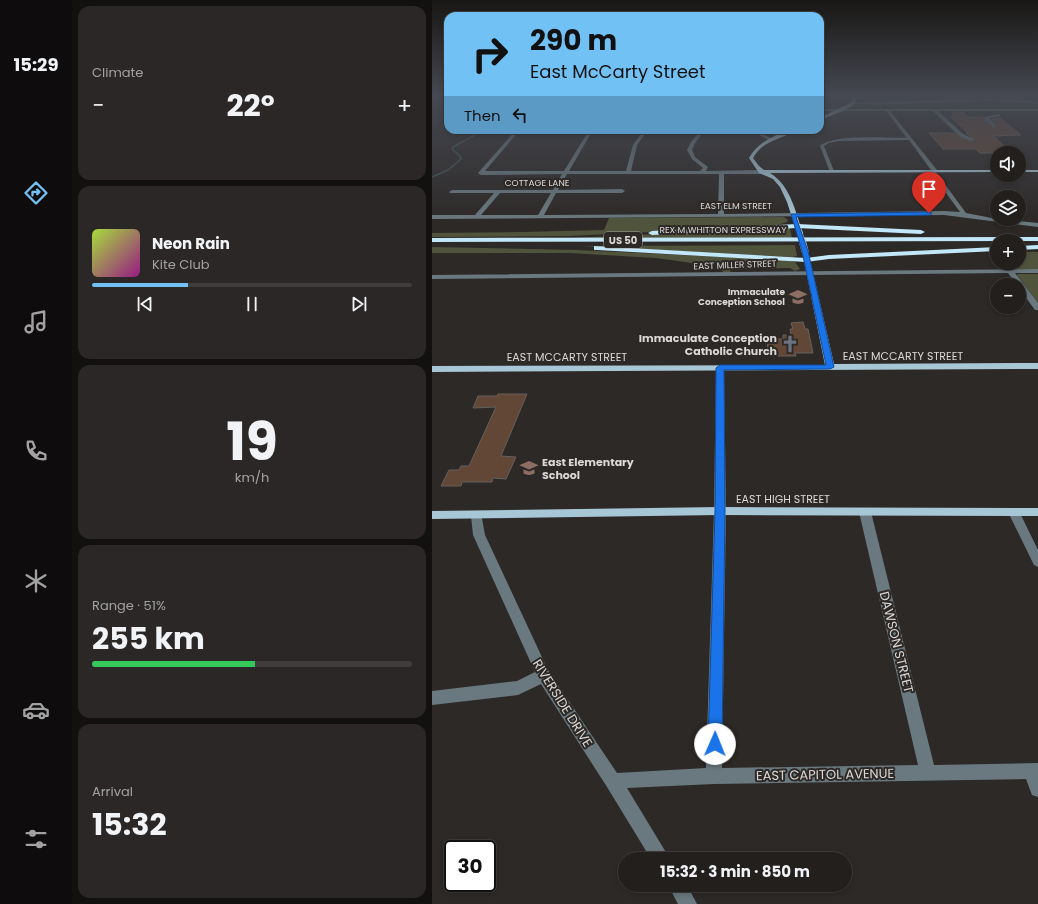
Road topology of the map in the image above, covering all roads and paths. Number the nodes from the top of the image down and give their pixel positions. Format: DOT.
graph roads {
  1 [pos="510,139"];
  2 [pos="586,139"];
  3 [pos="639,139"];
  4 [pos="696,139"];
  5 [pos="771,139"];
  6 [pos="911,140"];
  7 [pos="704,170"];
  8 [pos="832,171"];
  9 [pos="934,171"];
  10 [pos="990,171"];
  11 [pos="1026,171"];
  12 [pos="567,172"];
  13 [pos="628,172"];
  14 [pos="719,172"];
  15 [pos="761,172"];
  16 [pos="785,172"];
  17 [pos="1037,172"];
  18 [pos="773,178"];
  19 [pos="784,187"];
  20 [pos="622,191"];
  21 [pos="452,192"];
  22 [pos="498,192"];
  23 [pos="554,192"];
  24 [pos="964,214"];
  25 [pos="721,215"];
  26 [pos="432,216"];
  27 [pos="477,216"];
  28 [pos="540,216"];
  29 [pos="793,216"];
  30 [pos="1038,225"];
  31 [pos="798,229"];
  32 [pos="1038,236"];
  33 [pos="1038,239"];
  34 [pos="432,240"];
  35 [pos="523,242"];
  36 [pos="990,243"];
  37 [pos="1026,243"];
  38 [pos="1038,243"];
  39 [pos="432,244"];
  40 [pos="1038,247"];
  41 [pos="1026,248"];
  42 [pos="990,249"];
  43 [pos="806,260"];
  44 [pos="1010,271"];
  45 [pos="1035,271"];
  46 [pos="809,272"];
  47 [pos="432,277"];
  48 [pos="1038,278"];
  49 [pos="1038,308"];
  50 [pos="1038,366"];
  51 [pos="830,367"];
  52 [pos="720,368"];
  53 [pos="432,369"];
  54 [pos="720,511"];
  55 [pos="865,512"];
  56 [pos="1014,512"];
  57 [pos="1038,512"];
  58 [pos="432,515"];
  59 [pos="477,516"];
  60 [pos="1038,562"];
  61 [pos="543,675"];
  62 [pos="432,698"];
  63 [pos="1035,771"];
  64 [pos="928,773"];
  65 [pos="714,776"];
  66 [pos="613,781"];
  67 [pos="1038,789"];
  68 [pos="657,852"];
  69 [pos="681,892"];
  70 [pos="688,904"];
  1 -- 12 [label="street"];
  2 -- 12 [label="street"];
  3 -- 13 [label="street"];
  4 -- 7 [label="street"];
  5 -- 15 [label="main road"];
  6 -- 8 [label="street"];
  6 -- 9 [label="street"];
  7 -- 13 [label="street"];
  7 -- 14 [label="street"];
  8 -- 9 [label="main road"];
  8 -- 16 [label="main road"];
  9 -- 10 [label="main road"];
  9 -- 24 [label="street"];
  11 -- 17 [label="main road"];
  12 -- 13 [label="street"];
  12 -- 23 [label="street"];
  14 -- 15 [label="street"];
  14 -- 25 [label="street"];
  15 -- 16 [label="main road"];
  15 -- 18 [label="main road"];
  16 -- 18 [label="main road"];
  16 -- 19 [label="main road"];
  18 -- 19 [label="main road"];
  19 -- 29 [label="main road"];
  20 -- 23 [label="street, COTTAGE LANE"];
  21 -- 22 [label="street, COTTAGE LANE"];
  22 -- 23 [label="street, COTTAGE LANE"];
  22 -- 27 [label="street"];
  23 -- 28 [label="street"];
  24 -- 29 [label="street, EAST ELM STREET"];
  24 -- 30 [label="street, EAST ELM STREET"];
  25 -- 28 [label="street, EAST ELM STREET"];
  25 -- 29 [label="street, EAST ELM STREET"];
  26 -- 27 [label="street, EAST ELM STREET"];
  27 -- 28 [label="street, EAST ELM STREET"];
  29 -- 31 [label="main road"];
  31 -- 32 [label="highway"];
  31 -- 35 [label="highway"];
  31 -- 43 [label="main road, bridge"];
  33 -- 35 [label="highway, REX M WHITTON EXPRESSWAY / US 50"];
  34 -- 35 [label="highway, REX M WHITTON EXPRESSWAY / US 50"];
  35 -- 36 [label="highway, REX M WHITTON EXPRESSWAY / US 50"];
  35 -- 39 [label="highway, REX M WHITTON EXPRESSWAY / US 50"];
  35 -- 43 [label="highway"];
  37 -- 38 [label="highway"];
  40 -- 41 [label="highway"];
  42 -- 43 [label="highway"];
  43 -- 46 [label="main road"];
  44 -- 45 [label="street, EAST MILLER STREET"];
  44 -- 46 [label="street, EAST MILLER STREET"];
  44 -- 49 [label="street"];
  45 -- 48 [label="street"];
  46 -- 47 [label="street, EAST MILLER STREET"];
  46 -- 51 [label="main road"];
  50 -- 51 [label="main road, EAST MCCARTY STREET"];
  51 -- 52 [label="main road, EAST MCCARTY STREET"];
  52 -- 53 [label="main road, EAST MCCARTY STREET"];
  52 -- 54 [label="street"];
  54 -- 55 [label="main road, EAST HIGH STREET"];
  54 -- 59 [label="main road, EAST HIGH STREET"];
  54 -- 65 [label="street"];
  55 -- 56 [label="main road, EAST HIGH STREET"];
  55 -- 64 [label="street, DAWSON STREET"];
  56 -- 57 [label="main road, EAST HIGH STREET"];
  56 -- 60 [label="street"];
  58 -- 59 [label="main road, EAST HIGH STREET"];
  59 -- 61 [label="street, RIVERSIDE DRIVE"];
  61 -- 62 [label="street"];
  61 -- 66 [label="street, RIVERSIDE DRIVE"];
  63 -- 64 [label="street, EAST CAPITOL AVENUE"];
  63 -- 67 [label="street"];
  64 -- 65 [label="street, EAST CAPITOL AVENUE"];
  65 -- 66 [label="street, EAST CAPITOL AVENUE"];
  66 -- 68 [label="street, RIVERSIDE DRIVE"];
  69 -- 70 [label="street"];
}
